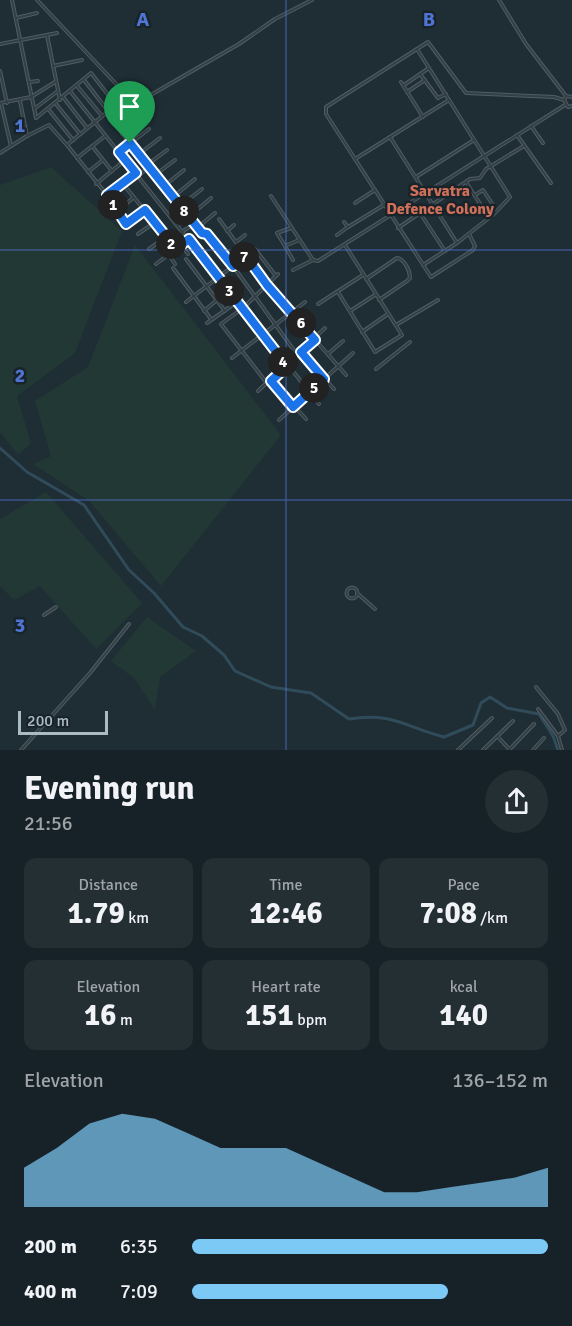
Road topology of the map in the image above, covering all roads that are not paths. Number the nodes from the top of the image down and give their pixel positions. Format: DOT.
graph roads {
  1 [pos="12,0"];
  2 [pos="37,0"];
  3 [pos="312,0"];
  4 [pos="500,0"];
  5 [pos="37,13"];
  6 [pos="16,18"];
  7 [pos="57,33"];
  8 [pos="47,35"];
  9 [pos="21,40"];
  10 [pos="0,44"];
  11 [pos="417,49"];
  12 [pos="82,60"];
  13 [pos="53,66"];
  14 [pos="429,68"];
  15 [pos="0,70"];
  16 [pos="420,74"];
  17 [pos="84,80"];
  18 [pos="425,80"];
  19 [pos="38,81"];
  20 [pos="56,81"];
  21 [pos="29,82"];
  22 [pos="76,86"];
  23 [pos="58,90"];
  24 [pos="70,91"];
  25 [pos="407,92"];
  26 [pos="446,94"];
  27 [pos="566,96"];
  28 [pos="31,97"];
  29 [pos="572,97"];
  30 [pos="62,98"];
  31 [pos="122,100"];
  32 [pos="449,100"];
  33 [pos="564,100"];
  34 [pos="20,101"];
  35 [pos="0,103"];
  36 [pos="7,103"];
  37 [pos="56,104"];
  38 [pos="116,105"];
  39 [pos="565,105"];
  40 [pos="572,106"];
  41 [pos="34,109"];
  42 [pos="49,110"];
  43 [pos="131,111"];
  44 [pos="107,112"];
  45 [pos="102,116"];
  46 [pos="423,117"];
  47 [pos="140,121"];
  48 [pos="95,123"];
  49 [pos="115,124"];
  50 [pos="531,126"];
  51 [pos="88,128"];
  52 [pos="149,129"];
  53 [pos="122,134"];
  54 [pos="80,135"];
  55 [pos="105,135"];
  56 [pos="517,135"];
  57 [pos="27,136"];
  58 [pos="390,137"];
  59 [pos="160,138"];
  60 [pos="73,140"];
  61 [pos="475,140"];
  62 [pos="130,143"];
  63 [pos="543,143"];
  64 [pos="11,146"];
  65 [pos="67,146"];
  66 [pos="92,146"];
  67 [pos="524,146"];
  68 [pos="167,150"];
  69 [pos="119,152"];
  70 [pos="0,153"];
  71 [pos="139,154"];
  72 [pos="485,156"];
  73 [pos="77,158"];
  74 [pos="355,159"];
  75 [pos="103,160"];
  76 [pos="126,160"];
  77 [pos="175,160"];
  78 [pos="148,166"];
  79 [pos="490,167"];
  80 [pos="184,170"];
  81 [pos="112,171"];
  82 [pos="88,172"];
  83 [pos="137,175"];
  84 [pos="156,175"];
  85 [pos="416,177"];
  86 [pos="195,179"];
  87 [pos="466,182"];
  88 [pos="551,183"];
  89 [pos="96,184"];
  90 [pos="123,184"];
  91 [pos="164,186"];
  92 [pos="202,189"];
  93 [pos="375,190"];
  94 [pos="426,194"];
  95 [pos="107,195"];
  96 [pos="475,195"];
  97 [pos="272,196"];
  98 [pos="134,197"];
  99 [pos="173,197"];
  100 [pos="211,198"];
  101 [pos="355,203"];
  102 [pos="432,204"];
  103 [pos="384,205"];
  104 [pos="180,207"];
  105 [pos="145,210"];
  106 [pos="117,212"];
  107 [pos="215,213"];
  108 [pos="420,213"];
  109 [pos="391,215"];
  110 [pos="189,217"];
  111 [pos="219,219"];
  112 [pos="344,222"];
  113 [pos="154,223"];
  114 [pos="194,224"];
  115 [pos="179,225"];
  116 [pos="234,225"];
  117 [pos="292,227"];
  118 [pos="348,227"];
  119 [pos="197,228"];
  120 [pos="398,228"];
  121 [pos="183,231"];
  122 [pos="227,231"];
  123 [pos="138,234"];
  124 [pos="470,234"];
  125 [pos="245,235"];
  126 [pos="337,235"];
  127 [pos="165,237"];
  128 [pos="189,239"];
  129 [pos="299,240"];
  130 [pos="236,243"];
  131 [pos="457,243"];
  132 [pos="181,245"];
  133 [pos="345,245"];
  134 [pos="285,246"];
  135 [pos="149,249"];
  136 [pos="176,249"];
  137 [pos="445,251"];
  138 [pos="188,254"];
  139 [pos="169,255"];
  140 [pos="246,256"];
  141 [pos="186,259"];
  142 [pos="292,260"];
  143 [pos="312,260"];
  144 [pos="156,264"];
  145 [pos="175,264"];
  146 [pos="233,266"];
  147 [pos="422,266"];
  148 [pos="173,268"];
  149 [pos="293,270"];
  150 [pos="363,275"];
  151 [pos="218,277"];
  152 [pos="366,279"];
  153 [pos="267,285"];
  154 [pos="206,287"];
  155 [pos="338,292"];
  156 [pos="375,295"];
  157 [pos="254,296"];
  158 [pos="194,297"];
  159 [pos="217,300"];
  160 [pos="379,300"];
  161 [pos="438,300"];
  162 [pos="186,302"];
  163 [pos="237,302"];
  164 [pos="305,302"];
  165 [pos="318,304"];
  166 [pos="243,308"];
  167 [pos="204,311"];
  168 [pos="225,311"];
  169 [pos="350,311"];
  170 [pos="292,314"];
  171 [pos="388,314"];
  172 [pos="211,320"];
  173 [pos="207,323"];
  174 [pos="396,325"];
  175 [pos="276,326"];
  176 [pos="325,328"];
  177 [pos="362,332"];
  178 [pos="264,336"];
  179 [pos="315,340"];
  180 [pos="343,341"];
  181 [pos="410,342"];
  182 [pos="243,351"];
  183 [pos="301,352"];
  184 [pos="353,353"];
  185 [pos="328,354"];
  186 [pos="298,356"];
  187 [pos="232,358"];
  188 [pos="287,366"];
  189 [pos="339,366"];
  190 [pos="376,369"];
  191 [pos="346,375"];
  192 [pos="324,379"];
  193 [pos="271,381"];
  194 [pos="266,382"];
  195 [pos="334,389"];
  196 [pos="258,392"];
  197 [pos="309,393"];
  198 [pos="319,404"];
  199 [pos="293,407"];
  200 [pos="306,419"];
  201 [pos="279,420"];
  202 [pos="357,593"];
  203 [pos="56,607"];
  204 [pos="375,609"];
  205 [pos="44,615"];
  206 [pos="129,624"];
  207 [pos="536,687"];
  208 [pos="538,709"];
  209 [pos="492,718"];
  210 [pos="513,721"];
  211 [pos="534,724"];
  212 [pos="558,736"];
  213 [pos="497,737"];
  214 [pos="544,738"];
  215 [pos="21,750"];
  216 [pos="458,750"];
  217 [pos="483,750"];
  218 [pos="510,750"];
  219 [pos="533,750"];
  220 [pos="562,750"];
  1 -- 6 [label="street"];
  2 -- 3 [label="street"];
  4 -- 27 [label="street"];
  5 -- 6 [label="street"];
  6 -- 9 [label="street"];
  7 -- 8 [label="street"];
  8 -- 9 [label="street"];
  8 -- 13 [label="street"];
  9 -- 10 [label="street"];
  9 -- 21 [label="street"];
  11 -- 14 [label="street"];
  11 -- 33 [label="street"];
  11 -- 74 [label="street"];
  12 -- 13 [label="street"];
  13 -- 20 [label="street"];
  14 -- 16 [label="street"];
  14 -- 26 [label="street"];
  15 -- 36 [label="street"];
  16 -- 18 [label="street"];
  16 -- 25 [label="street"];
  17 -- 22 [label="street"];
  17 -- 38 [label="street"];
  17 -- 44 [label="street"];
  18 -- 25 [label="street"];
  18 -- 26 [label="street"];
  19 -- 21 [label="street"];
  20 -- 23 [label="street"];
  20 -- 28 [label="street"];
  21 -- 28 [label="street"];
  22 -- 24 [label="street"];
  22 -- 45 [label="street"];
  23 -- 30 [label="street"];
  23 -- 41 [label="street"];
  24 -- 30 [label="street"];
  24 -- 48 [label="street"];
  25 -- 46 [label="street"];
  26 -- 32 [label="street"];
  27 -- 29 [label="street"];
  27 -- 33 [label="street"];
  28 -- 34 [label="street"];
  28 -- 41 [label="street"];
  30 -- 37 [label="street"];
  30 -- 51 [label="street"];
  31 -- 38 [label="street"];
  32 -- 46 [label="street"];
  32 -- 61 [label="street"];
  33 -- 39 [label="street"];
  34 -- 36 [label="street"];
  34 -- 57 [label="street"];
  35 -- 36 [label="street"];
  35 -- 64 [label="street"];
  37 -- 42 [label="street"];
  37 -- 54 [label="street"];
  38 -- 44 [label="street"];
  39 -- 40 [label="street"];
  39 -- 50 [label="street"];
  41 -- 42 [label="street"];
  42 -- 60 [label="street"];
  43 -- 49 [label="street"];
  44 -- 45 [label="street"];
  44 -- 49 [label="street"];
  45 -- 48 [label="street"];
  46 -- 58 [label="street"];
  47 -- 53 [label="street"];
  48 -- 51 [label="street"];
  48 -- 55 [label="street"];
  49 -- 53 [label="street"];
  50 -- 56 [label="street"];
  50 -- 63 [label="street"];
  51 -- 54 [label="street"];
  52 -- 62 [label="street"];
  53 -- 62 [label="street"];
  54 -- 60 [label="street"];
  55 -- 66 [label="street"];
  55 -- 69 [label="street"];
  56 -- 67 [label="street"];
  56 -- 72 [label="street"];
  57 -- 64 [label="street"];
  57 -- 65 [label="street"];
  58 -- 74 [label="street"];
  58 -- 85 [label="street"];
  59 -- 71 [label="street"];
  60 -- 65 [label="street"];
  61 -- 72 [label="street"];
  61 -- 85 [label="street"];
  62 -- 69 [label="street"];
  62 -- 71 [label="street"];
  64 -- 70 [label="street"];
  65 -- 73 [label="street"];
  66 -- 73 [label="street"];
  66 -- 75 [label="street"];
  67 -- 79 [label="street"];
  67 -- 88 [label="street"];
  68 -- 78 [label="street"];
  69 -- 76 [label="street"];
  71 -- 78 [label="street"];
  72 -- 79 [label="street"];
  72 -- 94 [label="street"];
  73 -- 82 [label="street"];
  74 -- 93 [label="street"];
  75 -- 81 [label="street"];
  75 -- 82 [label="street"];
  76 -- 81 [label="street"];
  76 -- 83 [label="street"];
  77 -- 84 [label="street"];
  78 -- 83 [label="street"];
  78 -- 84 [label="street"];
  79 -- 87 [label="street"];
  79 -- 124 [label="street"];
  80 -- 91 [label="street"];
  81 -- 89 [label="street"];
  82 -- 89 [label="street"];
  83 -- 90 [label="street"];
  83 -- 115 [label="street"];
  84 -- 91 [label="street"];
  85 -- 94 [label="street"];
  86 -- 99 [label="street"];
  87 -- 96 [label="street"];
  87 -- 102 [label="street"];
  89 -- 95 [label="street"];
  90 -- 95 [label="street"];
  90 -- 98 [label="street"];
  91 -- 99 [label="street"];
  92 -- 104 [label="street"];
  93 -- 101 [label="street"];
  93 -- 103 [label="street"];
  94 -- 102 [label="street"];
  94 -- 109 [label="street"];
  95 -- 106 [label="street"];
  96 -- 96 [label="street"];
  97 -- 117 [label="street"];
  98 -- 105 [label="street"];
  98 -- 106 [label="street"];
  99 -- 104 [label="street"];
  100 -- 110 [label="street"];
  102 -- 108 [label="street"];
  102 -- 131 [label="street"];
  103 -- 109 [label="street"];
  103 -- 118 [label="street"];
  104 -- 110 [label="street"];
  105 -- 106 [label="street"];
  105 -- 113 [label="street"];
  107 -- 119 [label="street"];
  108 -- 120 [label="street"];
  108 -- 137 [label="street"];
  109 -- 120 [label="street"];
  109 -- 133 [label="street"];
  110 -- 114 [label="street"];
  110 -- 115 [label="street"];
  111 -- 122 [label="street"];
  112 -- 118 [label="street"];
  113 -- 123 [label="street"];
  113 -- 127 [label="street"];
  114 -- 119 [label="street"];
  114 -- 121 [label="street"];
  115 -- 121 [label="street"];
  116 -- 122 [label="street"];
  117 -- 129 [label="street"];
  117 -- 134 [label="street"];
  118 -- 126 [label="street"];
  119 -- 146 [label="street"];
  120 -- 147 [label="street"];
  121 -- 128 [label="street"];
  122 -- 130 [label="street"];
  124 -- 131 [label="street"];
  124 -- 147 [label="street"];
  125 -- 130 [label="street"];
  127 -- 135 [label="street"];
  127 -- 136 [label="street"];
  128 -- 132 [label="street"];
  128 -- 151 [label="street"];
  129 -- 134 [label="street"];
  129 -- 143 [label="street"];
  130 -- 140 [label="street"];
  131 -- 137 [label="street"];
  132 -- 136 [label="street"];
  132 -- 138 [label="street"];
  133 -- 143 [label="street"];
  133 -- 150 [label="street"];
  134 -- 142 [label="street"];
  136 -- 139 [label="street"];
  137 -- 147 [label="street"];
  139 -- 144 [label="street"];
  139 -- 145 [label="street"];
  140 -- 146 [label="street"];
  140 -- 153 [label="street"];
  140 -- 153 [label="street"];
  141 -- 154 [label="street"];
  143 -- 149 [label="street"];
  146 -- 151 [label="street"];
  146 -- 157 [label="street"];
  148 -- 158 [label="street"];
  150 -- 152 [label="street"];
  150 -- 155 [label="street"];
  151 -- 154 [label="street"];
  151 -- 163 [label="street"];
  152 -- 156 [label="street"];
  152 -- 160 [label="street"];
  153 -- 157 [label="street"];
  153 -- 170 [label="street"];
  154 -- 158 [label="street"];
  154 -- 159 [label="street"];
  155 -- 165 [label="street"];
  155 -- 169 [label="street"];
  156 -- 160 [label="street"];
  156 -- 169 [label="street"];
  157 -- 166 [label="street"];
  157 -- 175 [label="street"];
  158 -- 162 [label="street"];
  158 -- 167 [label="street"];
  159 -- 167 [label="street"];
  159 -- 168 [label="street"];
  160 -- 171 [label="street"];
  161 -- 174 [label="street"];
  163 -- 166 [label="street"];
  163 -- 168 [label="street"];
  164 -- 170 [label="street"];
  166 -- 178 [label="street"];
  166 -- 182 [label="street"];
  167 -- 172 [label="street"];
  168 -- 172 [label="street"];
  169 -- 177 [label="street"];
  170 -- 175 [label="street"];
  170 -- 179 [label="street"];
  171 -- 174 [label="street"];
  171 -- 177 [label="street"];
  172 -- 173 [label="street"];
  174 -- 177 [label="street"];
  175 -- 178 [label="street"];
  175 -- 186 [label="street"];
  176 -- 179 [label="street"];
  178 -- 182 [label="street"];
  178 -- 188 [label="street"];
  179 -- 183 [label="street"];
  179 -- 185 [label="street"];
  180 -- 185 [label="street"];
  181 -- 190 [label="street"];
  182 -- 187 [label="street"];
  182 -- 194 [label="street"];
  183 -- 186 [label="street"];
  183 -- 192 [label="street"];
  184 -- 189 [label="street"];
  185 -- 189 [label="street"];
  186 -- 188 [label="street"];
  188 -- 193 [label="street"];
  188 -- 197 [label="street"];
  189 -- 191 [label="street"];
  189 -- 192 [label="street"];
  192 -- 195 [label="street"];
  192 -- 197 [label="street"];
  193 -- 194 [label="street"];
  193 -- 199 [label="street"];
  194 -- 196 [label="street"];
  197 -- 198 [label="street"];
  197 -- 199 [label="street"];
  199 -- 200 [label="street"];
  199 -- 201 [label="street"];
  202 -- 204 [label="street"];
  203 -- 205 [label="street"];
  206 -- 215 [label="street"];
  207 -- 212 [label="street"];
  208 -- 212 [label="street"];
  209 -- 216 [label="street"];
  210 -- 213 [label="street"];
  211 -- 218 [label="street"];
  212 -- 220 [label="street"];
  213 -- 217 [label="street"];
  213 -- 218 [label="street"];
  214 -- 219 [label="street"];
}
